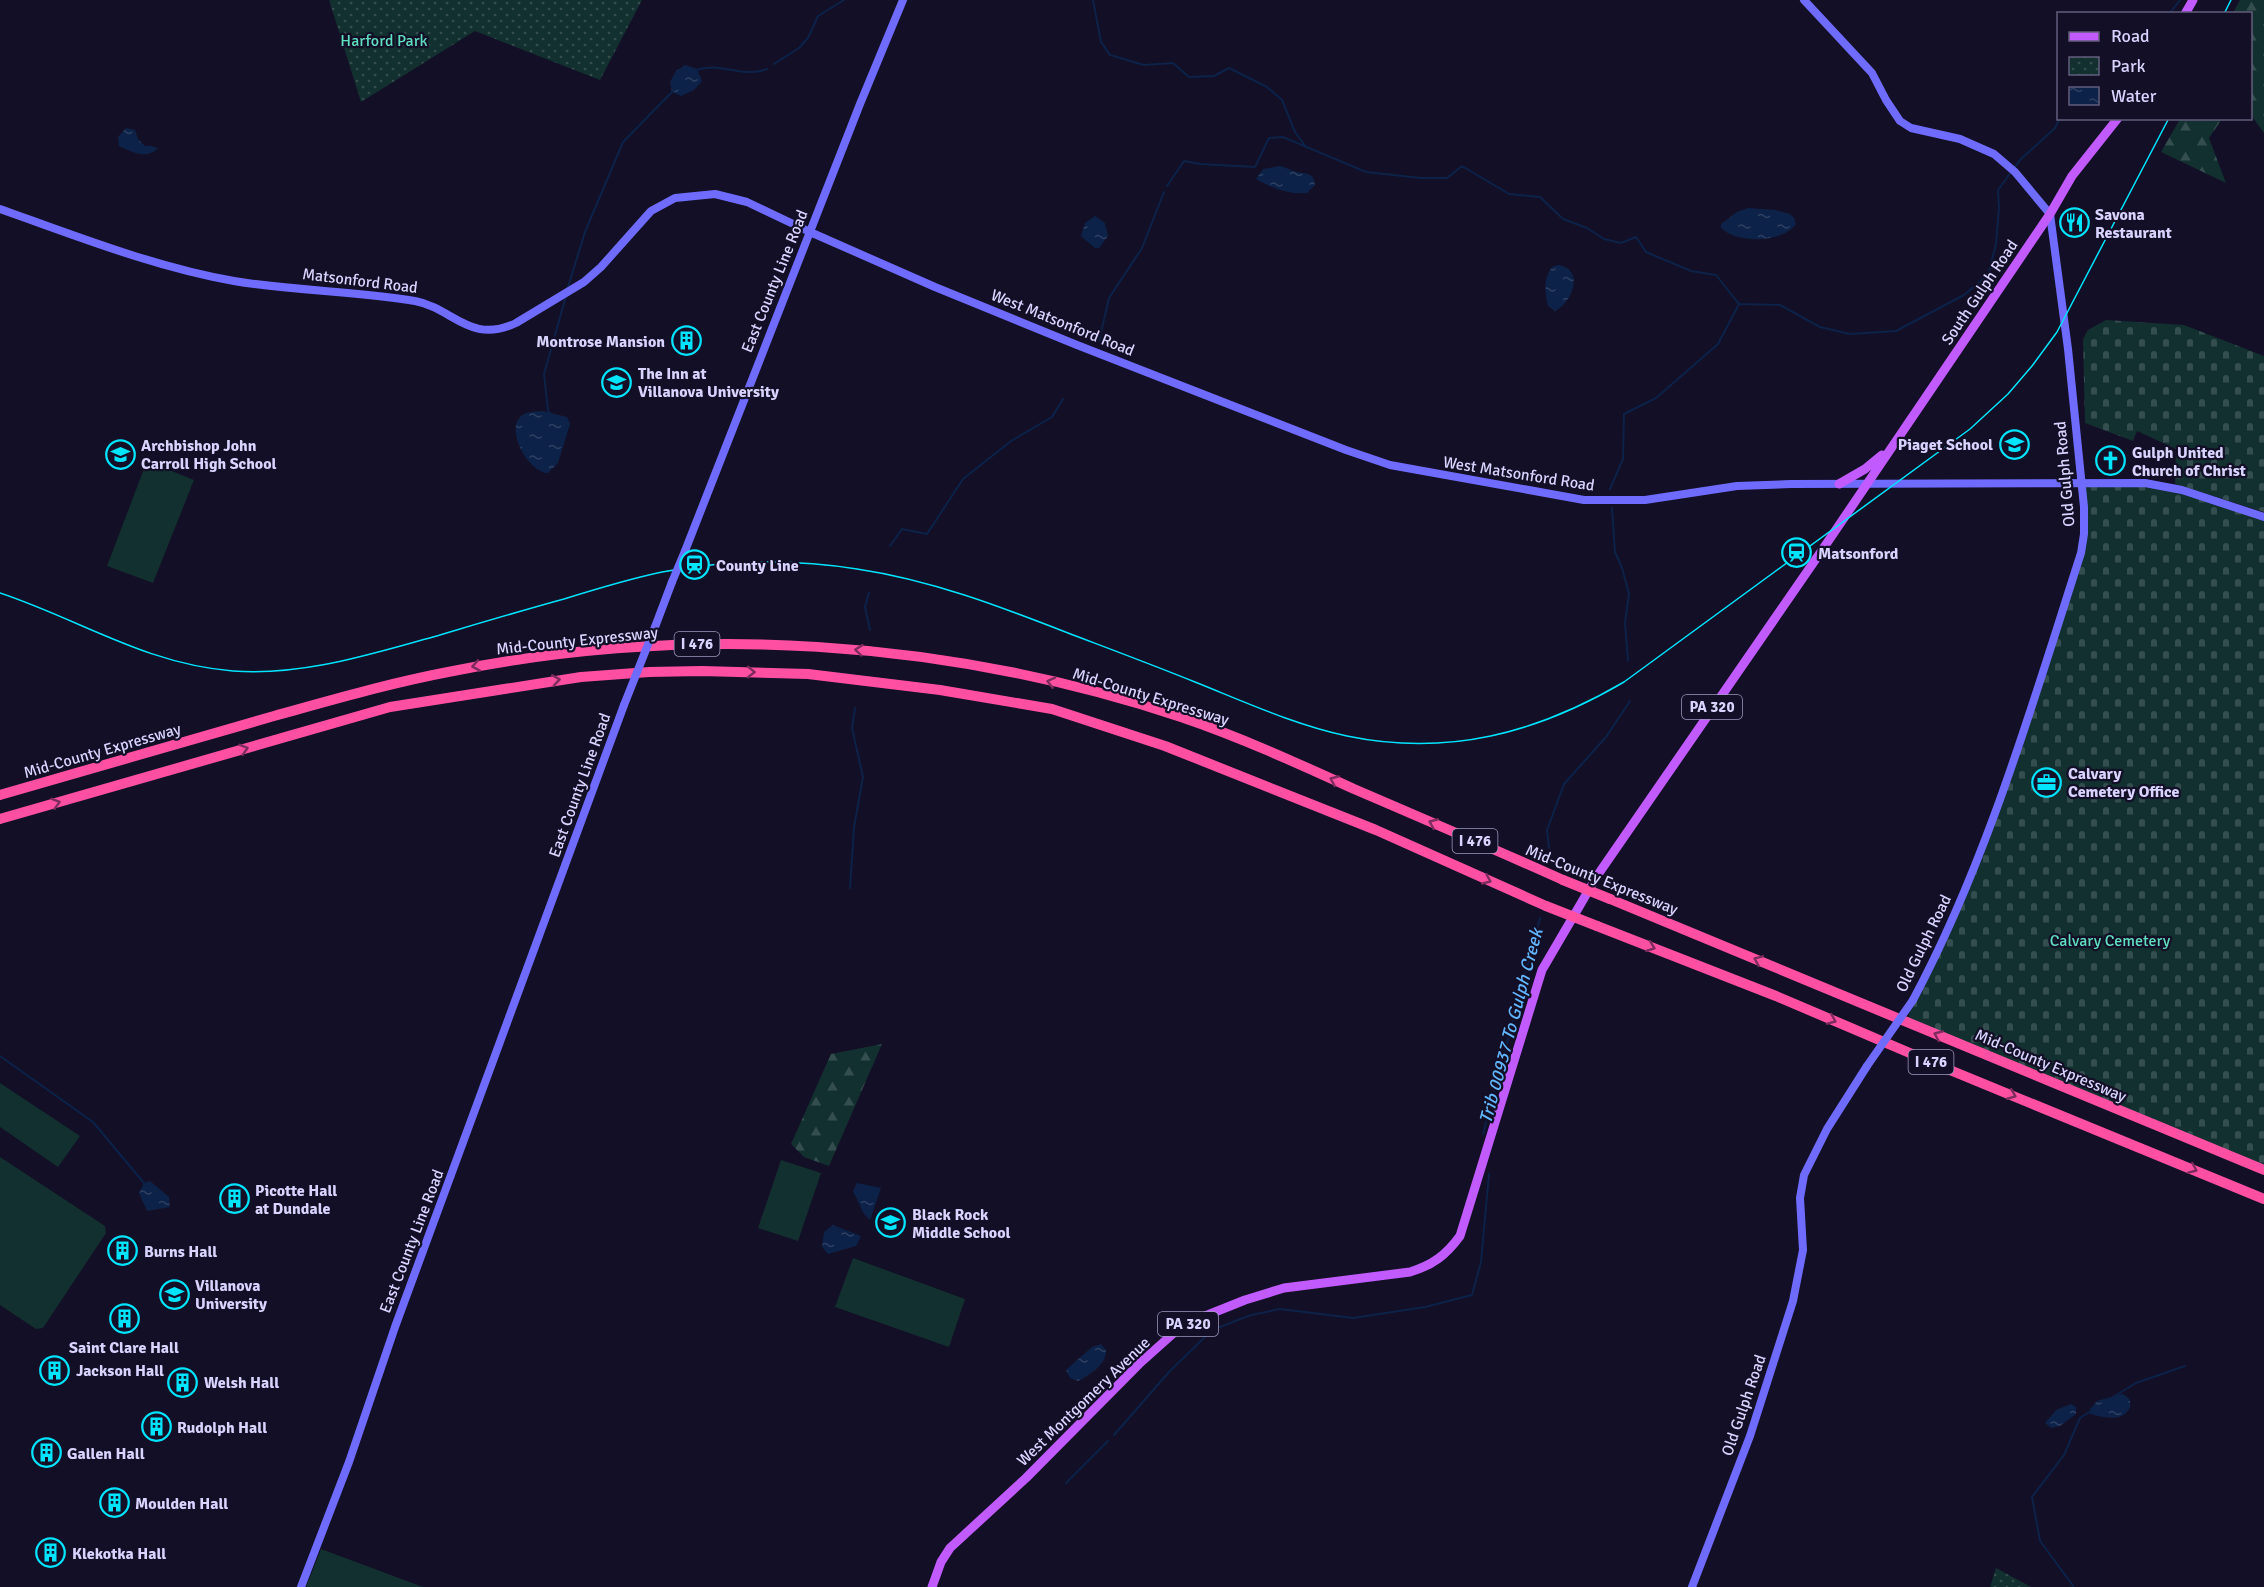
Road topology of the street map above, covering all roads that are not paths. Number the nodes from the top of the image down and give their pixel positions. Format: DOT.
graph roads {
  1 [pos="903,0"];
  2 [pos="1804,0"];
  3 [pos="2116,120"];
  4 [pos="0,209"];
  5 [pos="2050,214"];
  6 [pos="810,232"];
  7 [pos="1888,450"];
  8 [pos="1839,484"];
  9 [pos="1866,484"];
  10 [pos="2081,485"];
  11 [pos="2264,517"];
  12 [pos="0,795"];
  13 [pos="0,819"];
  14 [pos="2264,1170"];
  15 [pos="2264,1199"];
  16 [pos="301,1587"];
  17 [pos="932,1587"];
  18 [pos="1692,1587"];
  1 -- 6 [label="street, East County Line Road"];
  2 -- 5 [label="street"];
  3 -- 5 [label="main road, South Gulph Road / PA 320"];
  4 -- 6 [label="street, Matsonford Road"];
  5 -- 7 [label="main road, South Gulph Road / PA 320"];
  5 -- 10 [label="street, Old Gulph Road"];
  6 -- 8 [label="street, West Matsonford Road"];
  6 -- 16 [label="street, East County Line Road, bridge"];
  7 -- 8 [label="main road"];
  7 -- 9 [label="main road, South Gulph Road / PA 320"];
  8 -- 9 [label="street, West Matsonford Road"];
  9 -- 10 [label="street, West Matsonford Road"];
  9 -- 17 [label="main road, West Montgomery Avenue / PA 320"];
  10 -- 11 [label="street, West Matsonford Road"];
  10 -- 18 [label="street, Old Gulph Road, bridge"];
  14 -- 12 [label="highway, Mid-County Expressway / I 476, one-way, bridge"];
  13 -- 15 [label="highway, I 476, one-way, bridge"];
}
